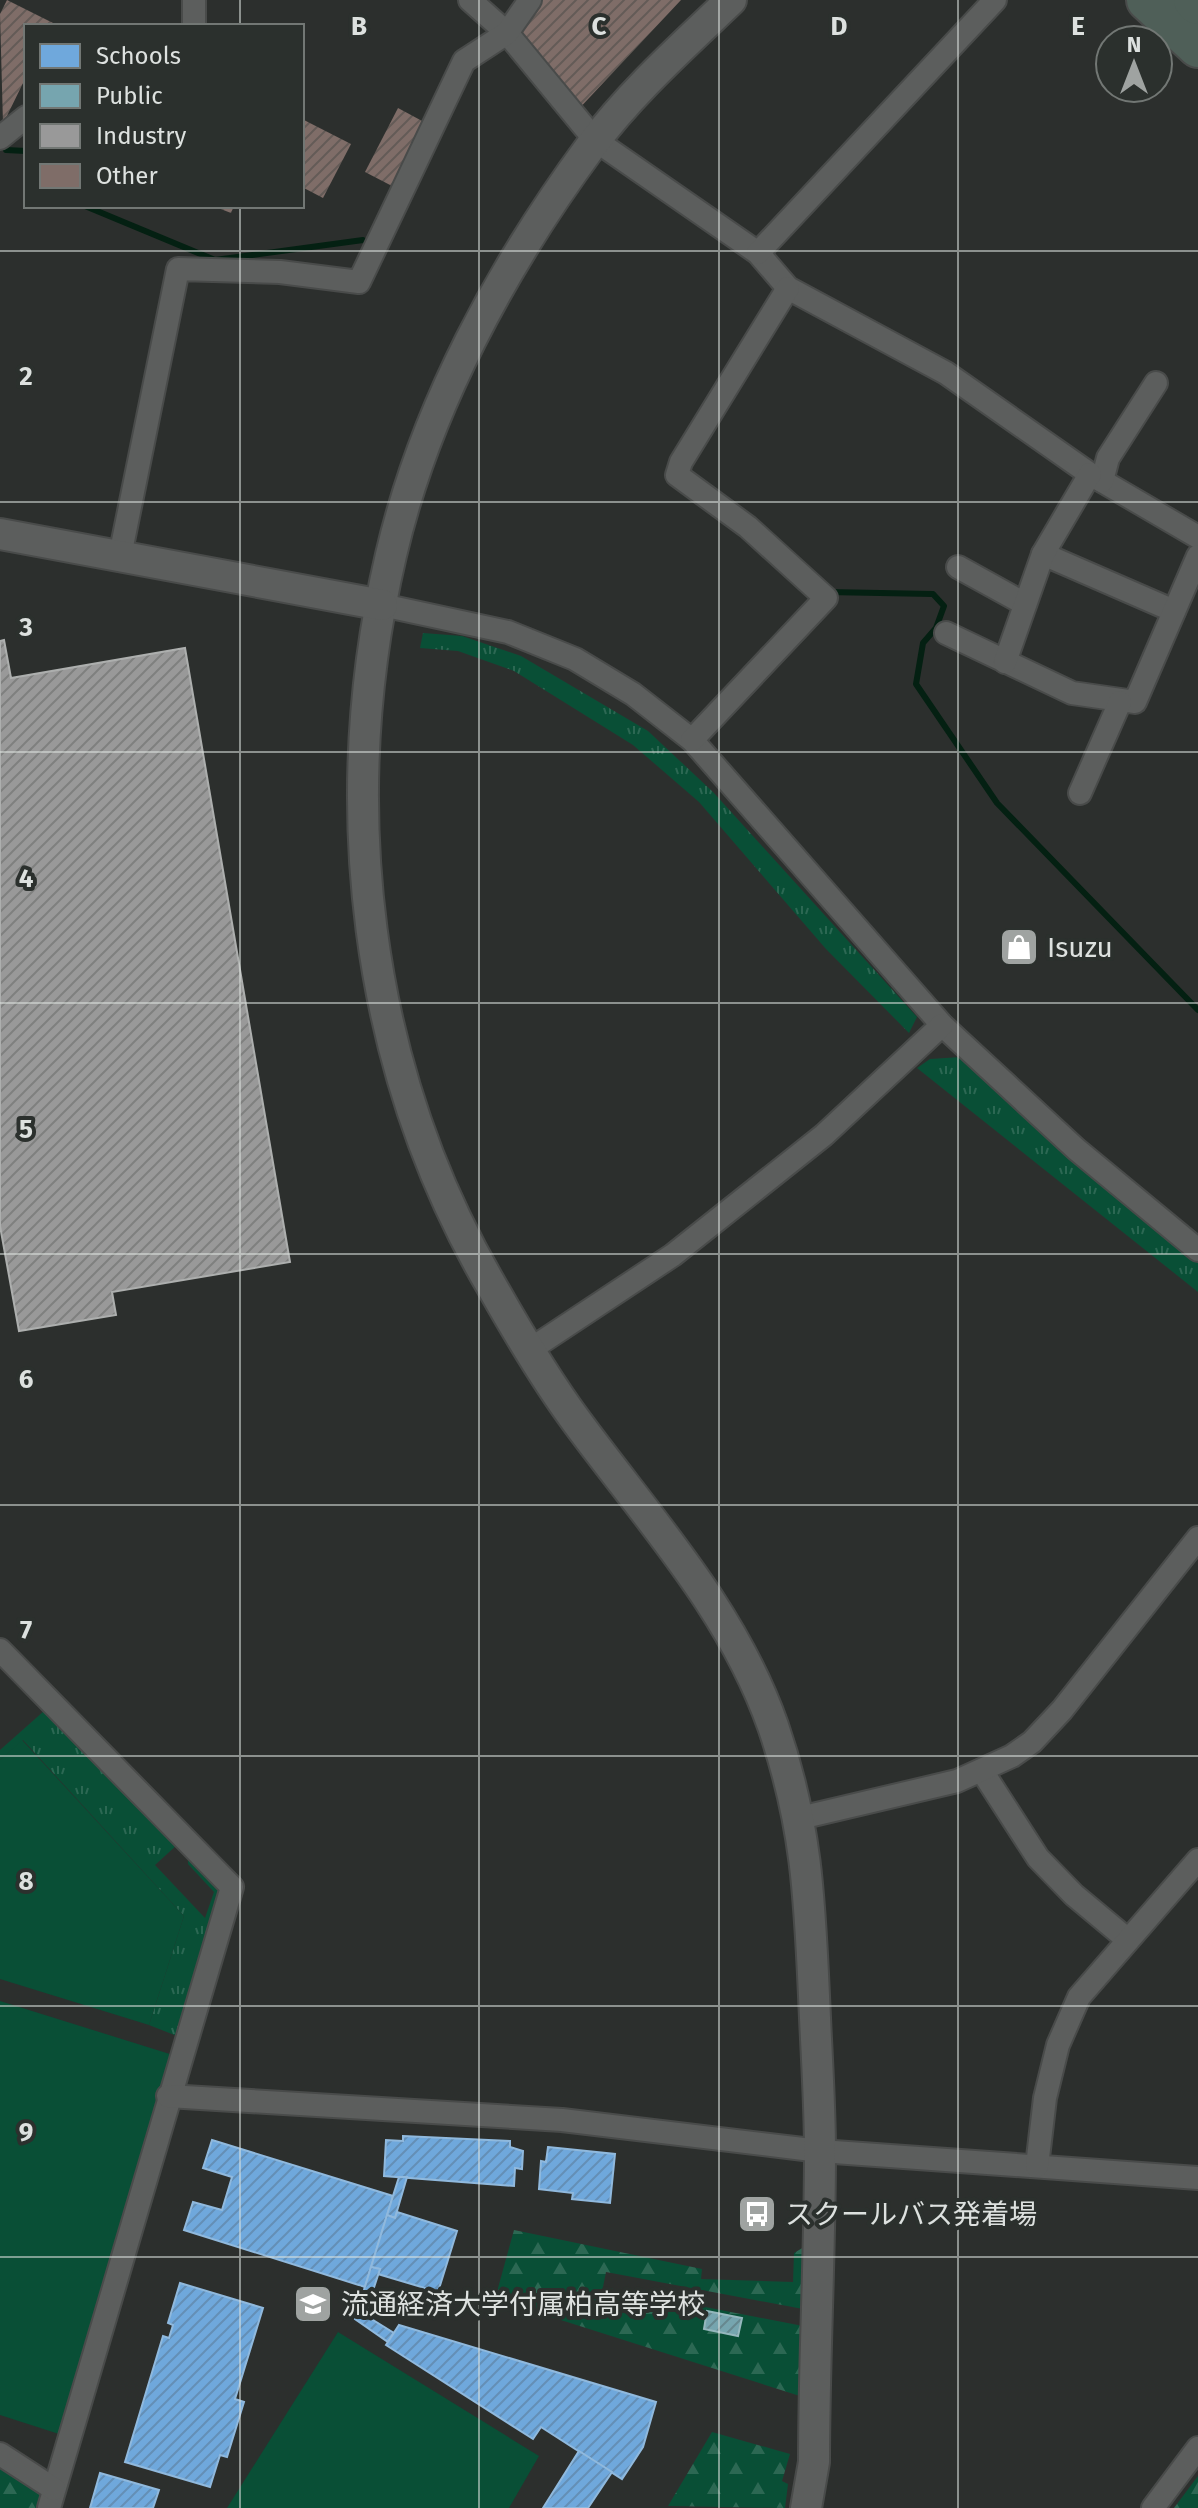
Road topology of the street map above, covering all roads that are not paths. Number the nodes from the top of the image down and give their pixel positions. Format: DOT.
graph roads {
  1 [pos="194,0"];
  2 [pos="470,0"];
  3 [pos="530,0"];
  4 [pos="731,0"];
  5 [pos="995,0"];
  6 [pos="1147,0"];
  7 [pos="194,24"];
  8 [pos="507,33"];
  9 [pos="1198,47"];
  10 [pos="24,119"];
  11 [pos="0,138"];
  12 [pos="595,140"];
  13 [pos="758,253"];
  14 [pos="788,288"];
  15 [pos="1156,383"];
  16 [pos="1096,477"];
  17 [pos="0,534"];
  18 [pos="1198,537"];
  19 [pos="1043,554"];
  20 [pos="120,556"];
  21 [pos="1198,556"];
  22 [pos="958,567"];
  23 [pos="1025,604"];
  24 [pos="382,605"];
  25 [pos="1174,611"];
  26 [pos="946,633"];
  27 [pos="1005,662"];
  28 [pos="1120,702"];
  29 [pos="692,740"];
  30 [pos="1080,793"];
  31 [pos="942,1025"];
  32 [pos="1198,1250"];
  33 [pos="531,1349"];
  34 [pos="1196,1544"];
  35 [pos="0,1650"];
  36 [pos="982,1771"];
  37 [pos="800,1818"];
  38 [pos="1198,1860"];
  39 [pos="1128,1940"];
  40 [pos="168,2096"];
  41 [pos="820,2151"];
  42 [pos="1037,2166"];
  43 [pos="1198,2178"];
  44 [pos="1198,2448"];
  45 [pos="0,2454"];
  46 [pos="52,2498"];
  47 [pos="814,2505"];
  48 [pos="1153,2508"];
  1 -- 7 [label="street"];
  2 -- 8 [label="street"];
  3 -- 8 [label="street"];
  4 -- 12 [label="street"];
  5 -- 13 [label="street"];
  6 -- 9 [label="highway"];
  8 -- 12 [label="street"];
  8 -- 20 [label="street"];
  10 -- 11 [label="street"];
  12 -- 13 [label="street"];
  12 -- 24 [label="street"];
  13 -- 14 [label="street"];
  14 -- 16 [label="street"];
  14 -- 29 [label="street"];
  15 -- 16 [label="street"];
  16 -- 18 [label="street"];
  16 -- 19 [label="street"];
  17 -- 20 [label="street"];
  19 -- 23 [label="street"];
  19 -- 25 [label="street"];
  20 -- 24 [label="street"];
  21 -- 25 [label="street"];
  22 -- 23 [label="street"];
  23 -- 27 [label="street"];
  24 -- 29 [label="street"];
  24 -- 33 [label="street"];
  25 -- 28 [label="street"];
  26 -- 27 [label="street"];
  27 -- 28 [label="street"];
  28 -- 30 [label="street"];
  29 -- 31 [label="street"];
  31 -- 32 [label="street"];
  31 -- 33 [label="street"];
  33 -- 37 [label="street"];
  34 -- 36 [label="street"];
  35 -- 40 [label="street"];
  36 -- 37 [label="street"];
  36 -- 39 [label="street"];
  37 -- 41 [label="street"];
  38 -- 39 [label="street"];
  39 -- 42 [label="street"];
  40 -- 41 [label="street"];
  40 -- 46 [label="street"];
  41 -- 42 [label="street"];
  41 -- 47 [label="street"];
  42 -- 43 [label="street"];
  44 -- 48 [label="street"];
  45 -- 46 [label="street"];
}
